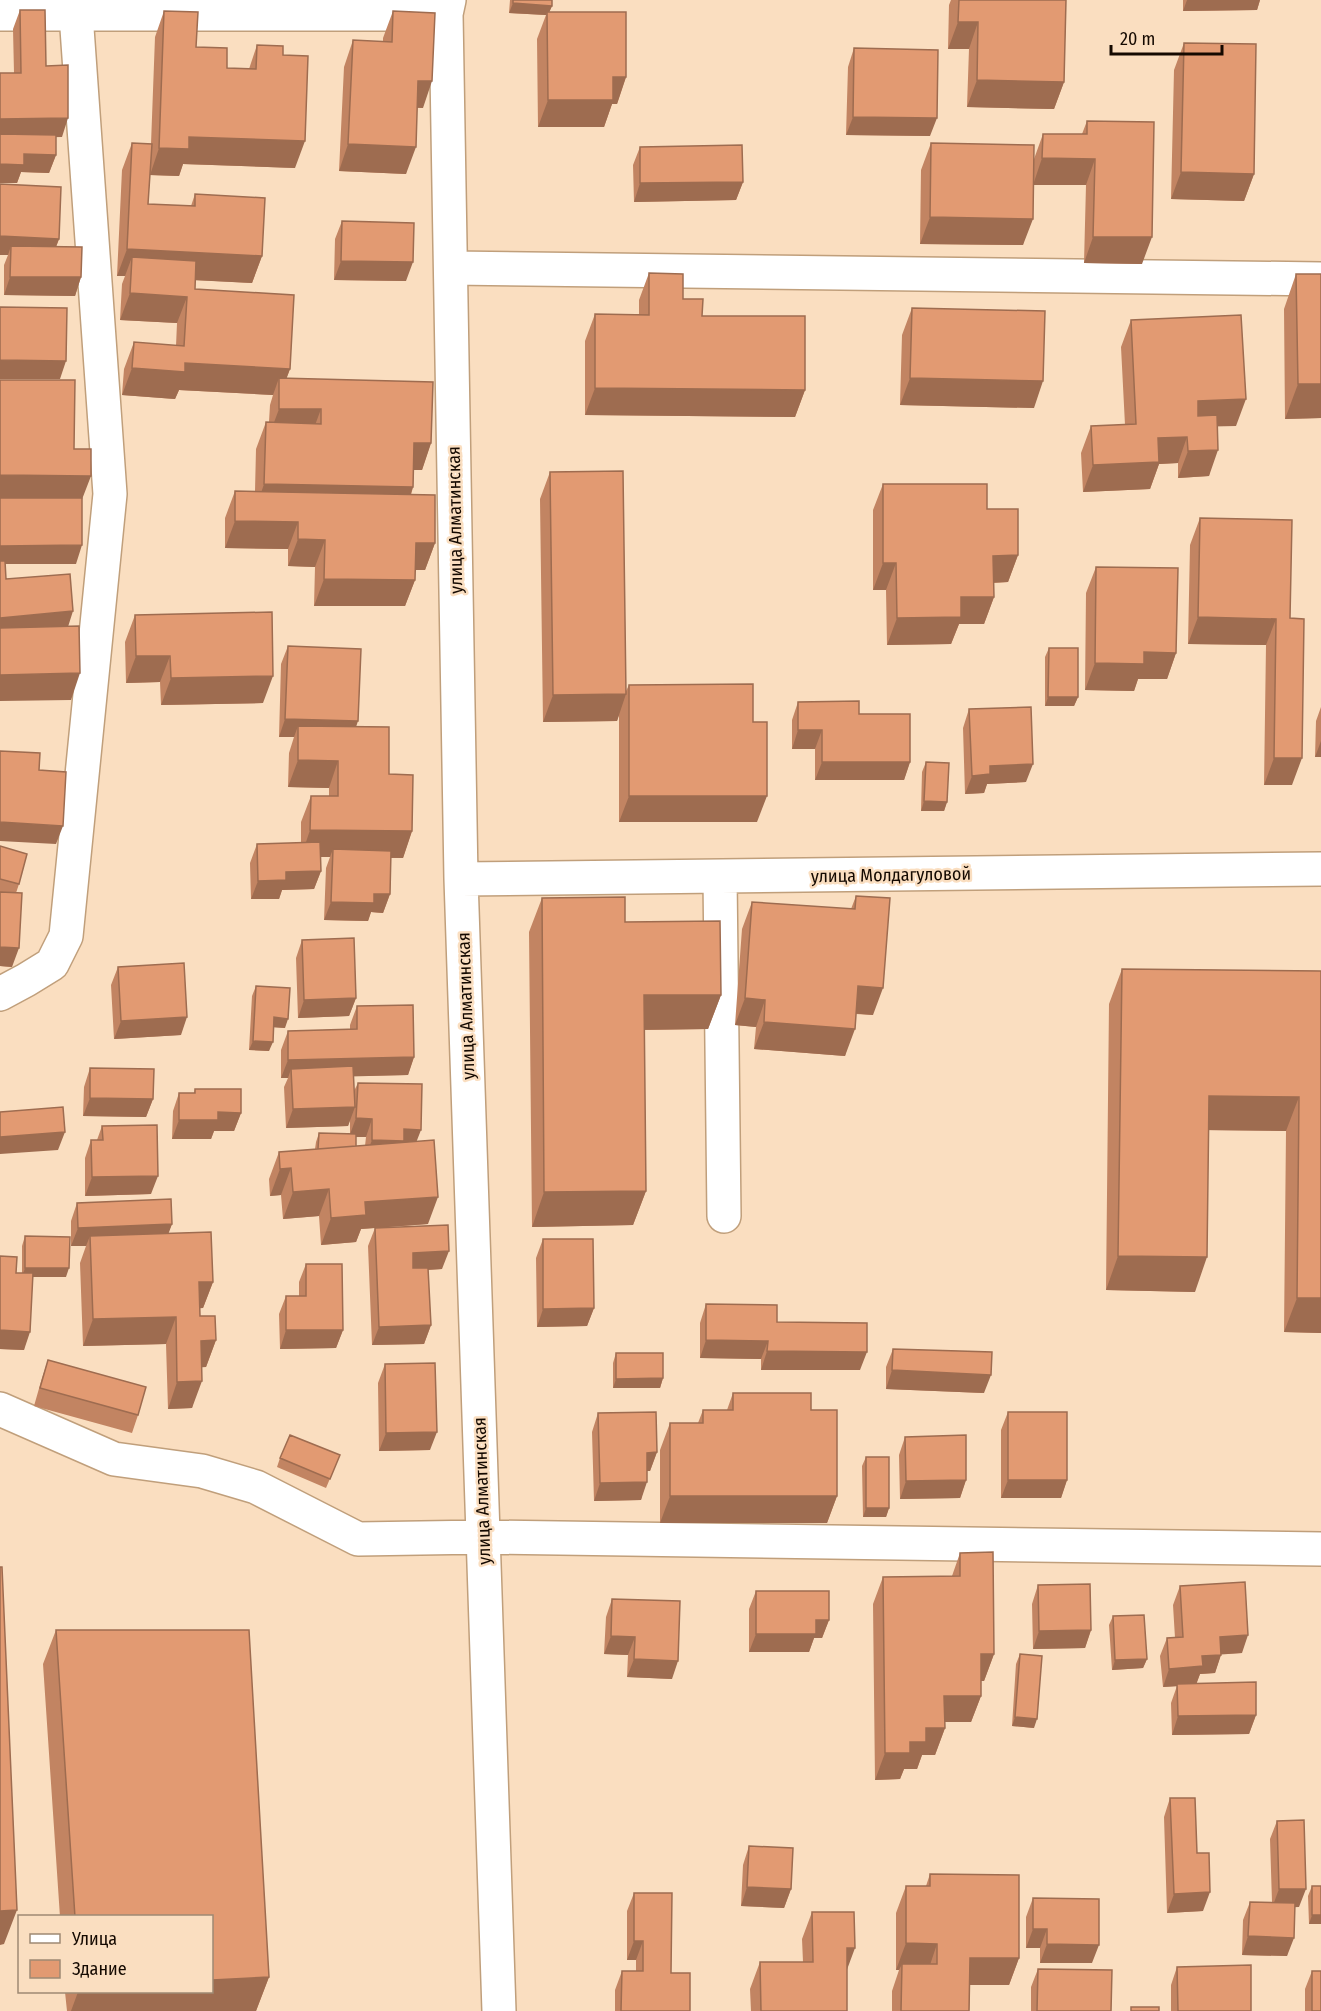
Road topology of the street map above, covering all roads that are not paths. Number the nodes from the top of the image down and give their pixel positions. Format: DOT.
graph roads {
  1 [pos="76,7"];
  2 [pos="447,7"];
  3 [pos="0,14"];
  4 [pos="451,268"];
  5 [pos="1321,279"];
  6 [pos="1321,869"];
  7 [pos="720,878"];
  8 [pos="461,879"];
  9 [pos="0,994"];
  10 [pos="724,1216"];
  11 [pos="0,1409"];
  12 [pos="483,1537"];
  13 [pos="1321,1549"];
  14 [pos="499,2011"];
  1 -- 2 [label="street"];
  1 -- 3 [label="street"];
  1 -- 9 [label="street"];
  2 -- 4 [label="street, улица Алматинская"];
  4 -- 5 [label="street"];
  4 -- 8 [label="street, улица Алматинская"];
  6 -- 7 [label="street, улица Молдагуловой"];
  7 -- 8 [label="street, улица Молдагуловой"];
  7 -- 10 [label="street"];
  8 -- 12 [label="street, улица Алматинская"];
  11 -- 12 [label="street"];
  12 -- 13 [label="street"];
  12 -- 14 [label="street, улица Алматинская"];
}
